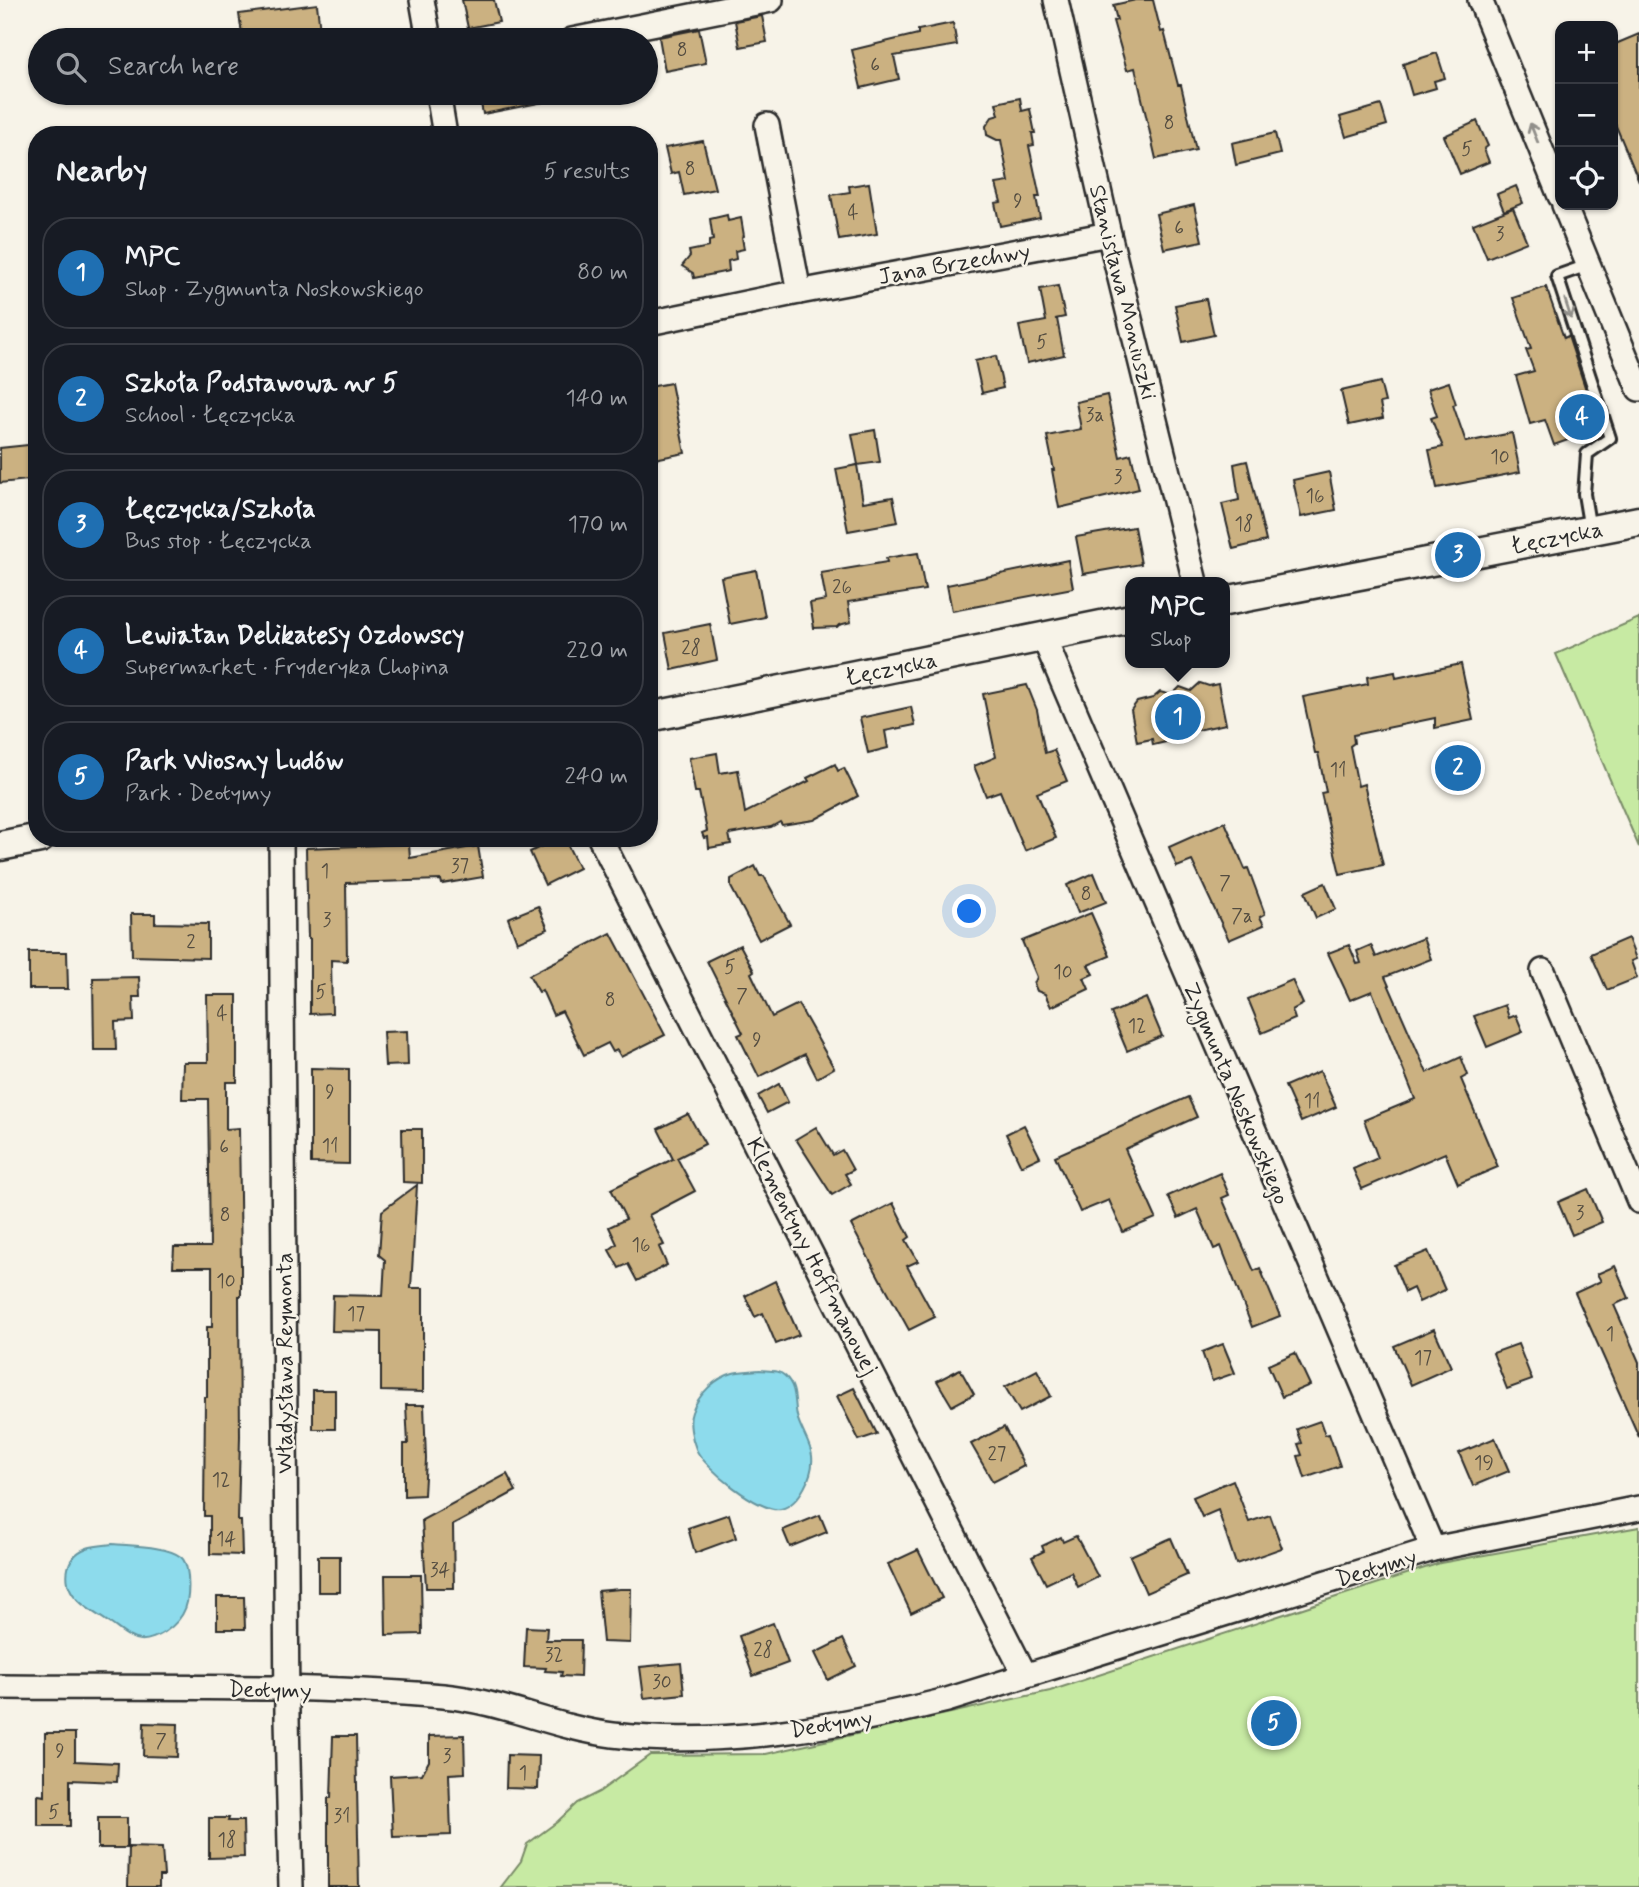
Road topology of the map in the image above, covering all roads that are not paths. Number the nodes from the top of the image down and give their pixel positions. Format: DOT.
graph roads {
  1 [pos="422,0"];
  2 [pos="1056,0"];
  3 [pos="1480,0"];
  4 [pos="779,4"];
  5 [pos="427,28"];
  6 [pos="641,28"];
  7 [pos="440,105"];
  8 [pos="768,125"];
  9 [pos="444,126"];
  10 [pos="1555,184"];
  11 [pos="1566,210"];
  12 [pos="1109,234"];
  13 [pos="1588,265"];
  14 [pos="799,292"];
  15 [pos="658,321"];
  16 [pos="1639,389"];
  17 [pos="1639,521"];
  18 [pos="1590,530"];
  19 [pos="1194,577"];
  20 [pos="1230,600"];
  21 [pos="1125,620"];
  22 [pos="1043,636"];
  23 [pos="658,715"];
  24 [pos="28,840"];
  25 [pos="0,846"];
  26 [pos="281,847"];
  27 [pos="605,847"];
  28 [pos="1543,971"];
  29 [pos="1639,1201"];
  30 [pos="1639,1508"];
  31 [pos="1433,1549"];
  32 [pos="1025,1675"];
  33 [pos="0,1687"];
  34 [pos="287,1688"];
  35 [pos="290,1887"];
  1 -- 5 [label="street"];
  2 -- 12 [label="street, Stanisława Moniuszki"];
  10 -- 3 [label="street, one-way"];
  4 -- 6 [label="street"];
  7 -- 9 [label="street"];
  8 -- 14 [label="street"];
  11 -- 13 [label="street"];
  12 -- 14 [label="street, Jana Brzechwy"];
  12 -- 19 [label="street, Stanisława Moniuszki"];
  13 -- 16 [label="street"];
  13 -- 18 [label="lane, one-way"];
  14 -- 15 [label="street, Jana Brzechwy"];
  17 -- 18 [label="street, Łęczycka"];
  18 -- 20 [label="street, Łęczycka"];
  21 -- 22 [label="street, Łęczycka"];
  22 -- 23 [label="street, Łęczycka"];
  22 -- 31 [label="street, Zygmunta Noskowskiego"];
  24 -- 25 [label="street"];
  26 -- 34 [label="street, Władysława Reymonta"];
  27 -- 32 [label="street, Klementyny Hoffmanowej"];
  28 -- 29 [label="street"];
  30 -- 31 [label="street, Deotymy"];
  31 -- 32 [label="street, Deotymy"];
  32 -- 34 [label="street, Deotymy"];
  33 -- 34 [label="street, Deotymy"];
  34 -- 35 [label="street, Władysława Reymonta"];
}
